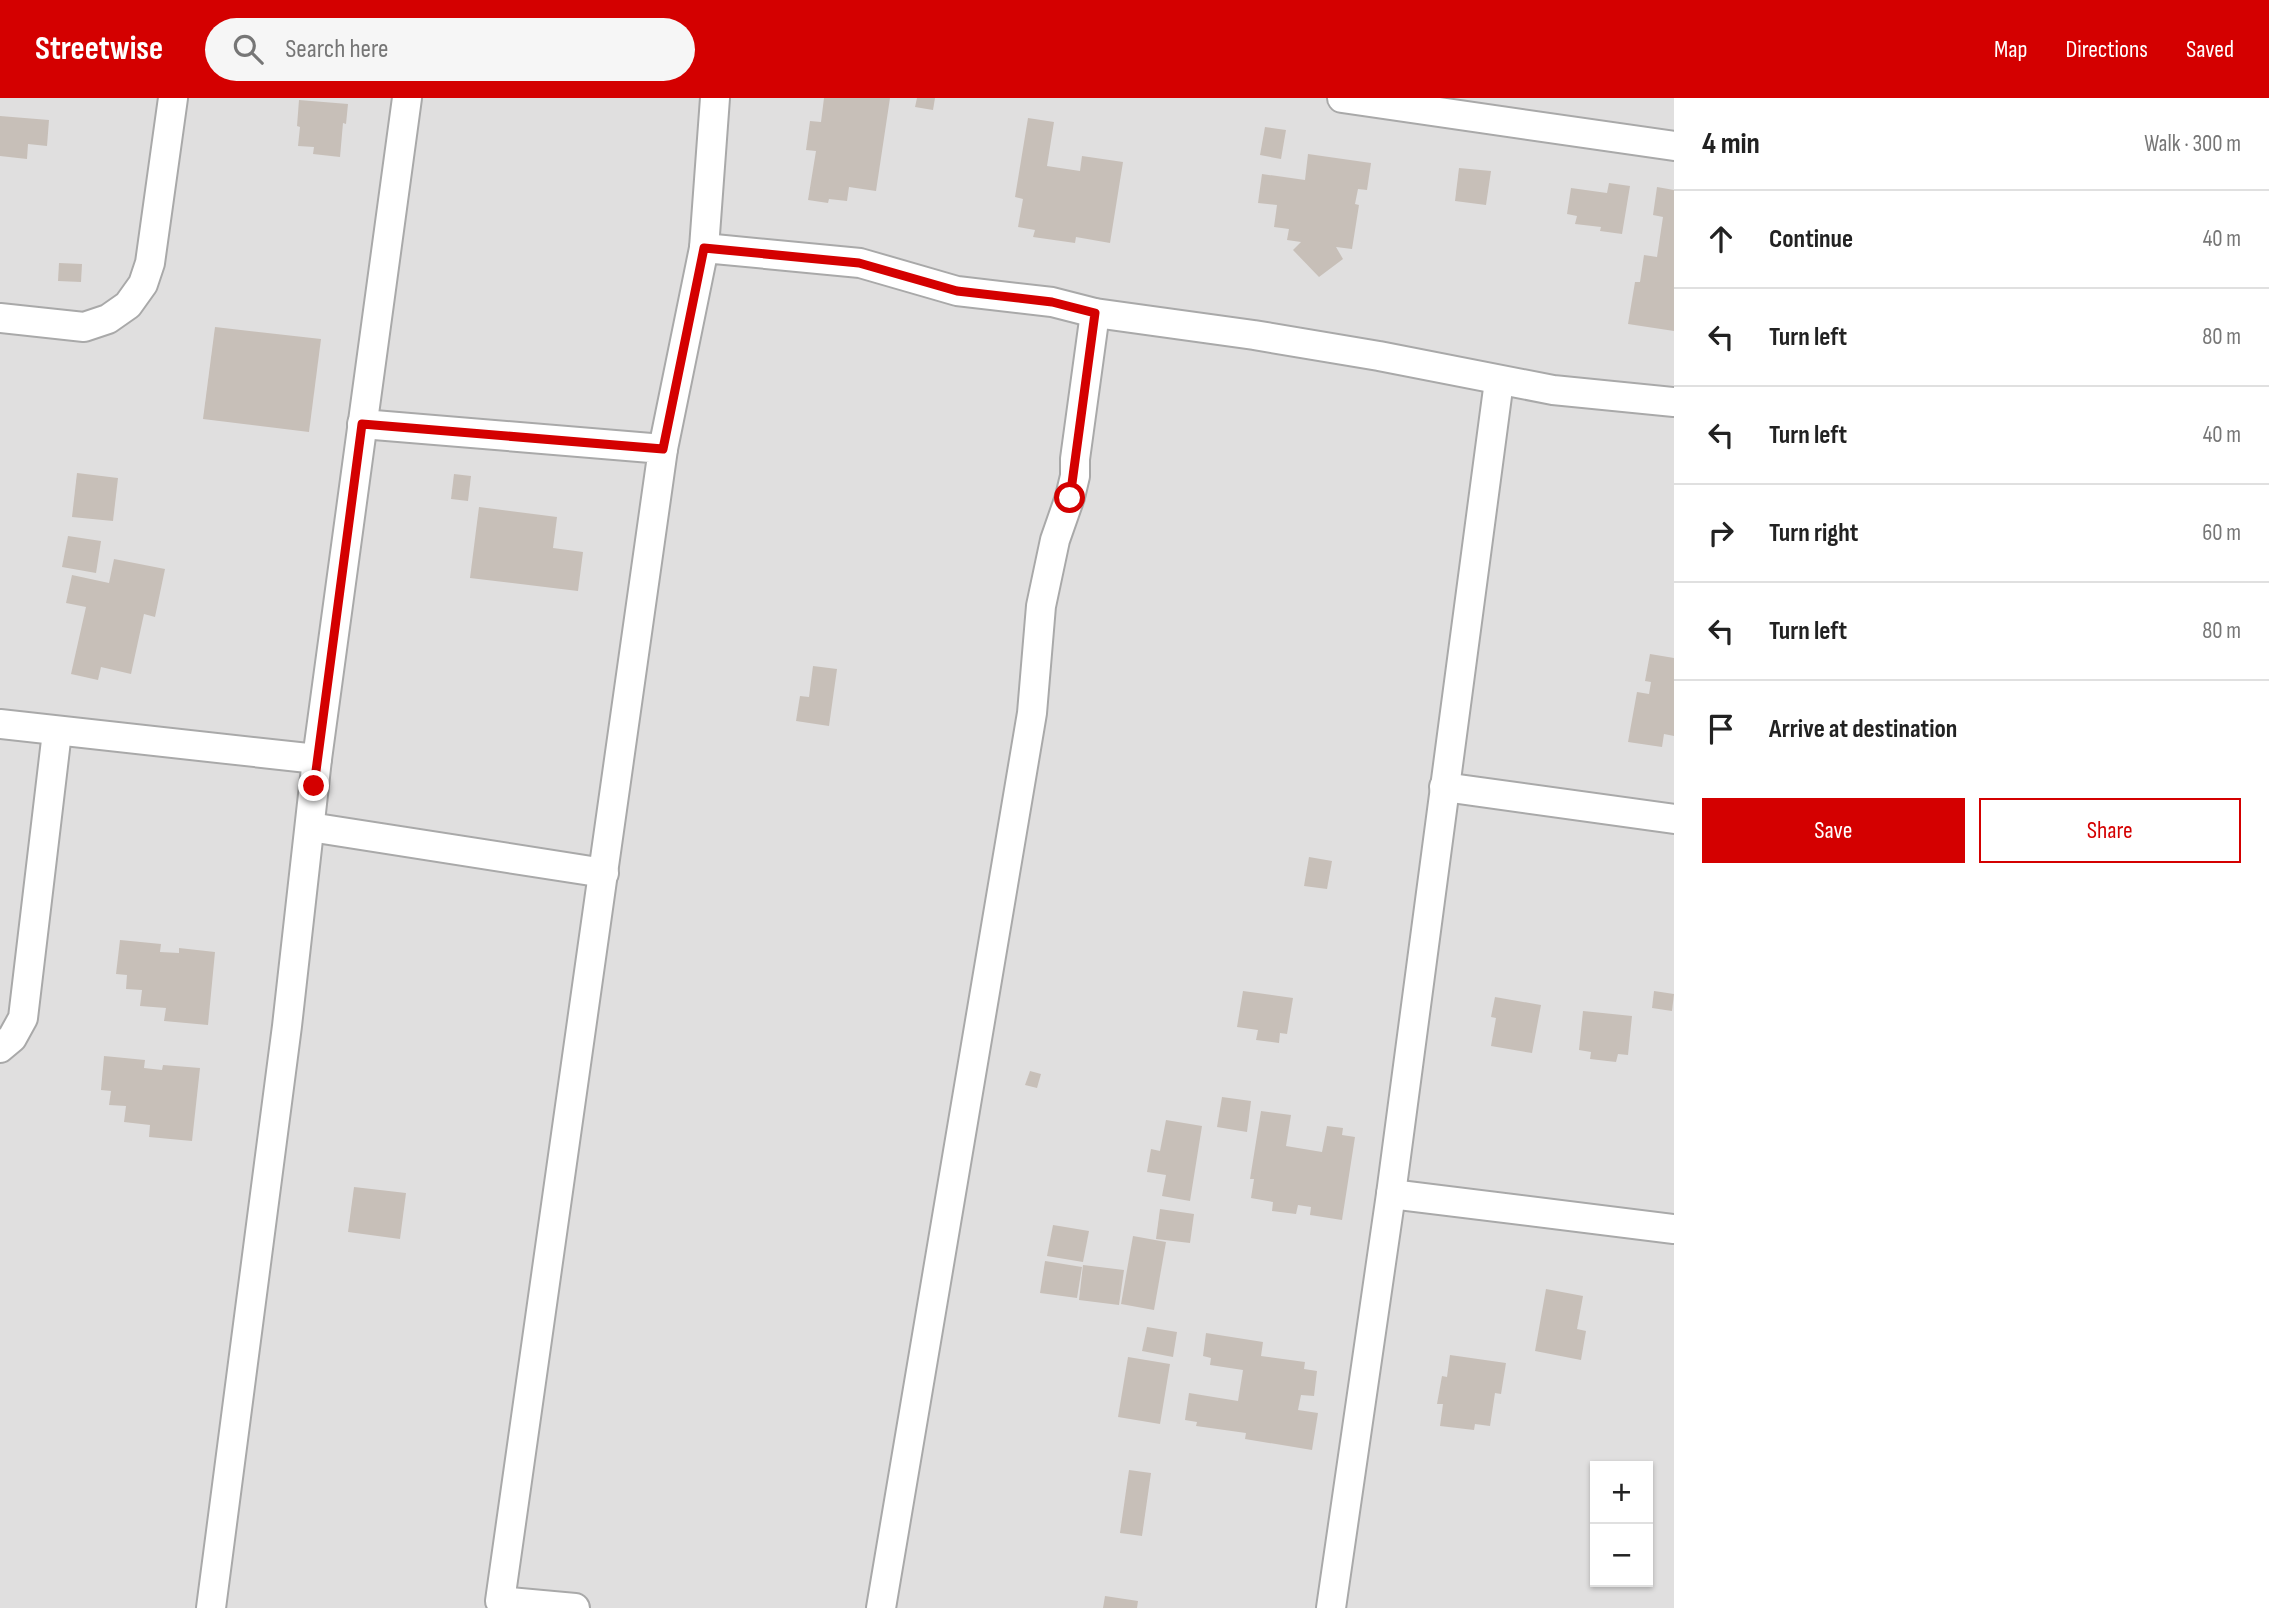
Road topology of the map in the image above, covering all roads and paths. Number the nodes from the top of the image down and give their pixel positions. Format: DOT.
graph roads {
  1 [pos="173,98"];
  2 [pos="407,98"];
  3 [pos="715,98"];
  4 [pos="1342,98"];
  5 [pos="1486,109"];
  6 [pos="1674,146"];
  7 [pos="704,248"];
  8 [pos="1095,313"];
  9 [pos="0,318"];
  10 [pos="1499,381"];
  11 [pos="1674,402"];
  12 [pos="362,424"];
  13 [pos="663,449"];
  14 [pos="0,724"];
  15 [pos="57,732"];
  16 [pos="317,759"];
  17 [pos="1444,788"];
  18 [pos="1674,819"];
  19 [pos="310,827"];
  20 [pos="604,873"];
  21 [pos="0,1048"];
  22 [pos="1391,1194"];
  23 [pos="1674,1229"];
  24 [pos="211,1608"];
  25 [pos="575,1608"];
  26 [pos="881,1608"];
  27 [pos="1331,1608"];
  1 -- 9 [label="street"];
  2 -- 12 [label="street"];
  3 -- 7 [label="street"];
  4 -- 5 [label="street"];
  5 -- 6 [label="street"];
  7 -- 8 [label="street"];
  7 -- 13 [label="street"];
  8 -- 10 [label="street"];
  8 -- 26 [label="street"];
  10 -- 11 [label="street"];
  10 -- 17 [label="street"];
  12 -- 13 [label="street"];
  12 -- 16 [label="street"];
  13 -- 20 [label="street"];
  14 -- 15 [label="street"];
  15 -- 16 [label="street"];
  15 -- 21 [label="street"];
  16 -- 19 [label="street"];
  17 -- 18 [label="street"];
  17 -- 22 [label="street"];
  19 -- 20 [label="street"];
  19 -- 24 [label="street"];
  20 -- 25 [label="street"];
  22 -- 23 [label="street"];
  22 -- 27 [label="street"];
}
